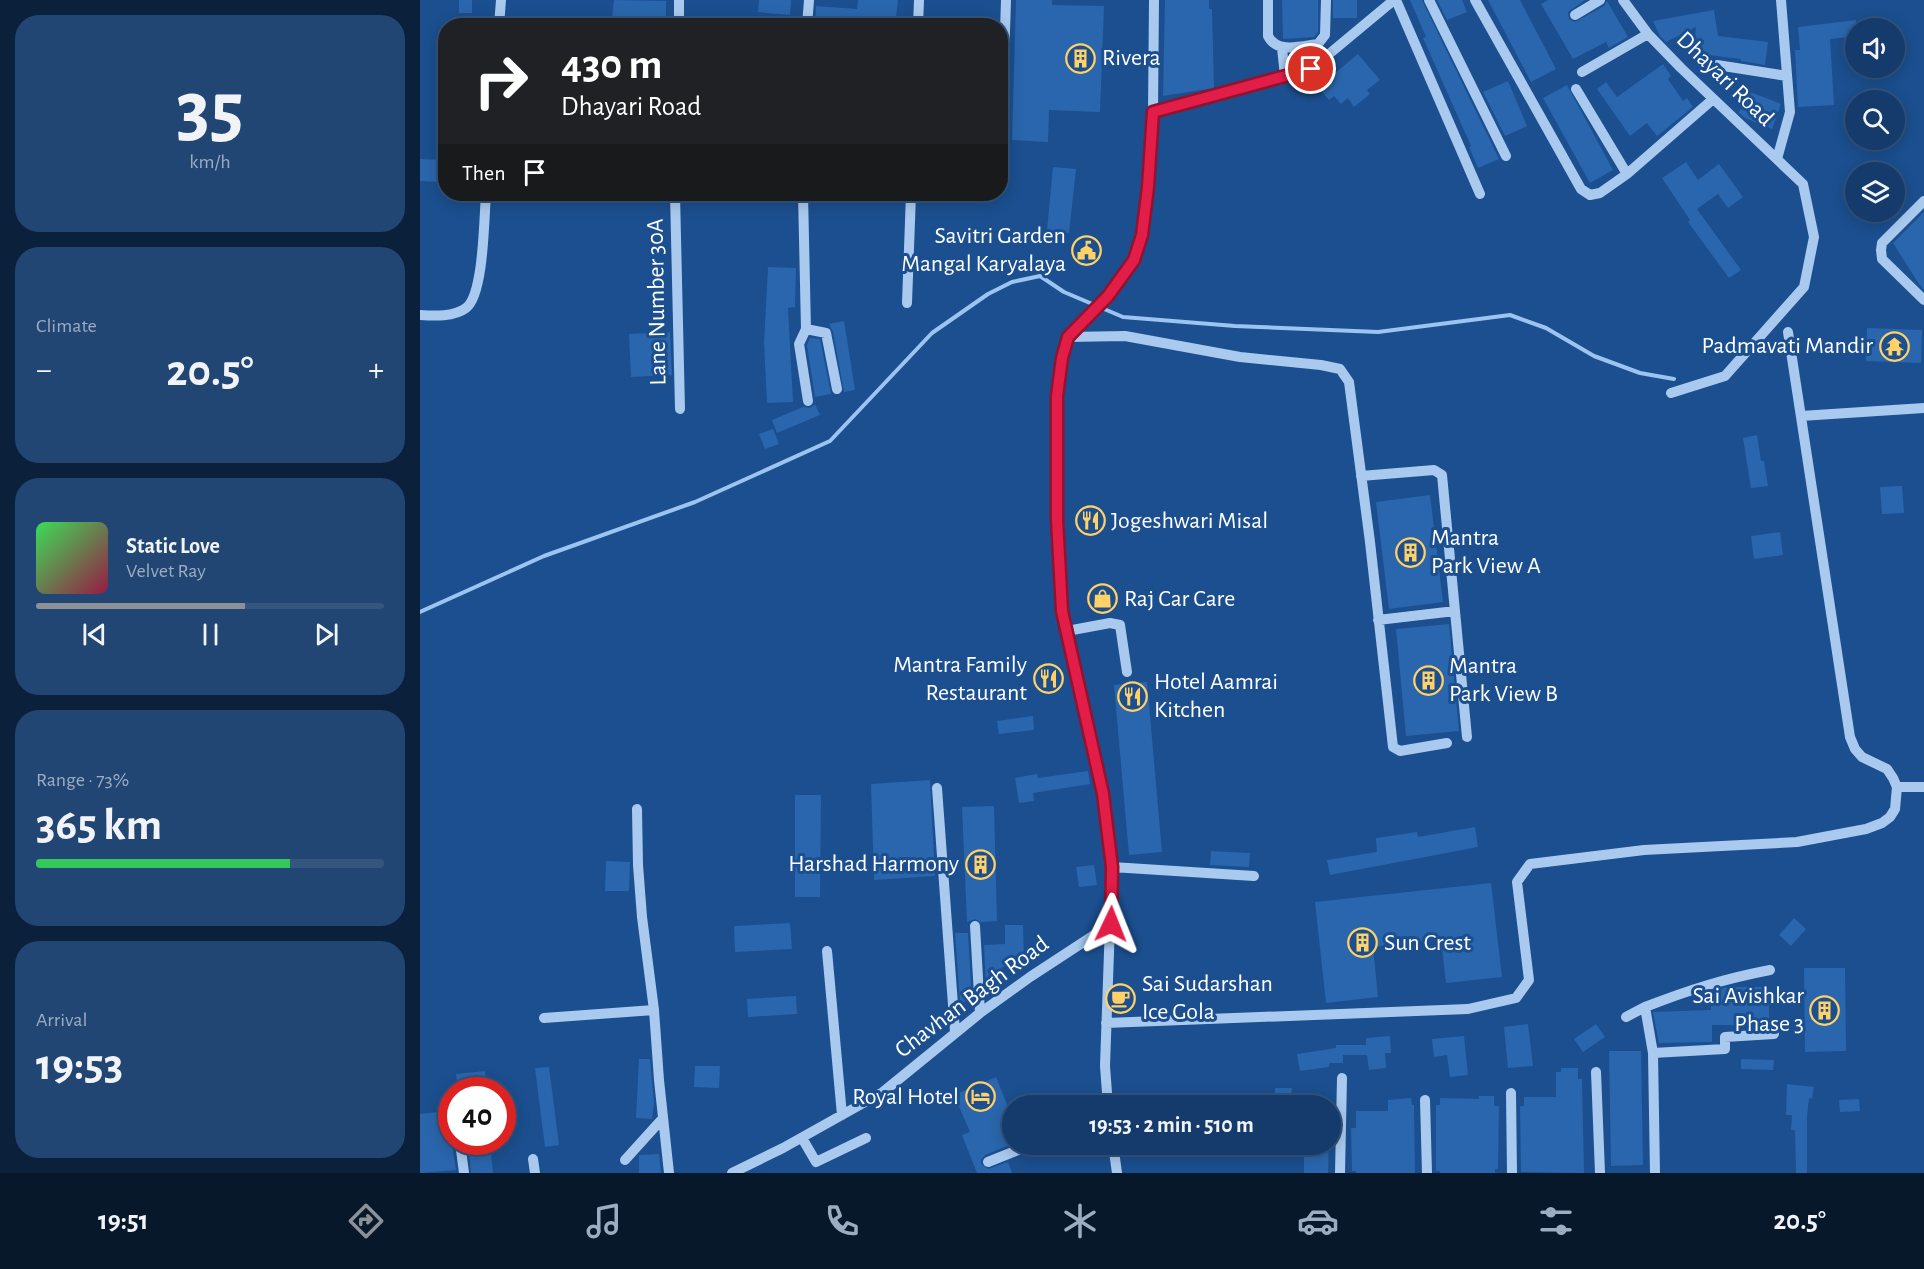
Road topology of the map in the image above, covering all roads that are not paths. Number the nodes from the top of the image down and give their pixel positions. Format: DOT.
graph roads {
  1 [pos="501,0"];
  2 [pos="679,0"];
  3 [pos="809,0"];
  4 [pos="919,0"];
  5 [pos="1006,0"];
  6 [pos="1154,0"];
  7 [pos="1268,0"];
  8 [pos="1326,0"];
  9 [pos="1395,0"];
  10 [pos="1429,0"];
  11 [pos="1475,0"];
  12 [pos="1600,0"];
  13 [pos="1623,0"];
  14 [pos="1780,0"];
  15 [pos="1575,15"];
  16 [pos="500,18"];
  17 [pos="679,18"];
  18 [pos="808,18"];
  19 [pos="918,18"];
  20 [pos="1005,18"];
  21 [pos="1648,34"];
  22 [pos="1282,48"];
  23 [pos="1717,65"];
  24 [pos="1582,72"];
  25 [pos="1285,76"];
  26 [pos="1787,76"];
  27 [pos="1576,89"];
  28 [pos="1712,99"];
  29 [pos="1153,112"];
  30 [pos="1506,156"];
  31 [pos="1777,159"];
  32 [pos="1627,174"];
  33 [pos="1480,194"];
  34 [pos="485,201"];
  35 [pos="675,201"];
  36 [pos="802,201"];
  37 [pos="911,201"];
  38 [pos="1924,201"];
  39 [pos="1924,300"];
  40 [pos="907,303"];
  41 [pos="420,315"];
  42 [pos="806,329"];
  43 [pos="1788,332"];
  44 [pos="1068,337"];
  45 [pos="837,389"];
  46 [pos="1671,393"];
  47 [pos="808,401"];
  48 [pos="1924,408"];
  49 [pos="680,409"];
  50 [pos="1801,416"];
  51 [pos="1361,476"];
  52 [pos="1455,610"];
  53 [pos="1378,621"];
  54 [pos="1067,631"];
  55 [pos="1127,672"];
  56 [pos="1467,737"];
  57 [pos="1447,743"];
  58 [pos="1897,787"];
  59 [pos="1924,787"];
  60 [pos="937,789"];
  61 [pos="637,809"];
  62 [pos="1112,867"];
  63 [pos="1254,876"];
  64 [pos="1111,924"];
  65 [pos="975,926"];
  66 [pos="827,951"];
  67 [pos="1770,970"];
  68 [pos="1645,1007"];
  69 [pos="654,1010"];
  70 [pos="980,1013"];
  71 [pos="1626,1017"];
  72 [pos="544,1018"];
  73 [pos="1106,1023"];
  74 [pos="955,1032"];
  75 [pos="1774,1034"];
  76 [pos="1653,1053"];
  77 [pos="1596,1072"];
  78 [pos="1342,1078"];
  79 [pos="1511,1093"];
  80 [pos="1107,1095"];
  81 [pos="1425,1100"];
  82 [pos="842,1115"];
  83 [pos="663,1118"];
  84 [pos="802,1138"];
  85 [pos="866,1138"];
  86 [pos="462,1155"];
  87 [pos="1006,1155"];
  88 [pos="1115,1155"];
  89 [pos="534,1159"];
  90 [pos="625,1160"];
  91 [pos="988,1162"];
  92 [pos="464,1173"];
  93 [pos="535,1173"];
  94 [pos="669,1173"];
  95 [pos="732,1173"];
  96 [pos="1117,1173"];
  97 [pos="1340,1173"];
  98 [pos="1427,1173"];
  99 [pos="1512,1173"];
  100 [pos="1599,1173"];
  101 [pos="1654,1173"];
  1 -- 16 [label="street"];
  2 -- 17 [label="street"];
  3 -- 18 [label="street"];
  4 -- 19 [label="street"];
  5 -- 20 [label="street"];
  6 -- 29 [label="street"];
  7 -- 22 [label="street"];
  8 -- 22 [label="street"];
  9 -- 25 [label="street"];
  9 -- 33 [label="street"];
  10 -- 30 [label="street"];
  11 -- 32 [label="street"];
  12 -- 15 [label="street"];
  13 -- 21 [label="street, Dhayari Road"];
  14 -- 26 [label="street"];
  21 -- 24 [label="street"];
  21 -- 28 [label="street, Dhayari Road"];
  22 -- 25 [label="street"];
  23 -- 26 [label="street"];
  25 -- 29 [label="street"];
  26 -- 31 [label="street"];
  27 -- 32 [label="street"];
  28 -- 31 [label="street, Dhayari Road"];
  28 -- 32 [label="street"];
  29 -- 44 [label="street"];
  31 -- 46 [label="street, Dhayari Road"];
  34 -- 41 [label="street"];
  35 -- 49 [label="street, Lane Number 30A"];
  36 -- 42 [label="street"];
  37 -- 40 [label="street"];
  38 -- 39 [label="street"];
  42 -- 45 [label="street"];
  42 -- 47 [label="street"];
  43 -- 50 [label="street"];
  44 -- 51 [label="street"];
  44 -- 54 [label="street"];
  48 -- 50 [label="street"];
  50 -- 58 [label="street"];
  51 -- 52 [label="street"];
  51 -- 53 [label="street"];
  52 -- 53 [label="street"];
  52 -- 56 [label="street"];
  53 -- 57 [label="street"];
  54 -- 55 [label="street"];
  54 -- 62 [label="street"];
  58 -- 59 [label="street"];
  58 -- 73 [label="street"];
  60 -- 74 [label="street"];
  61 -- 69 [label="street"];
  62 -- 63 [label="street"];
  62 -- 64 [label="street"];
  64 -- 70 [label="street, Chavhan Bagh Road"];
  64 -- 73 [label="street"];
  65 -- 70 [label="street"];
  66 -- 82 [label="street"];
  67 -- 68 [label="street"];
  68 -- 71 [label="street"];
  68 -- 76 [label="street"];
  69 -- 72 [label="street"];
  69 -- 83 [label="street"];
  70 -- 74 [label="street, Chavhan Bagh Road"];
  73 -- 80 [label="street"];
  74 -- 82 [label="street, Chavhan Bagh Road"];
  75 -- 76 [label="street"];
  76 -- 101 [label="street"];
  77 -- 100 [label="street"];
  78 -- 97 [label="street"];
  79 -- 99 [label="street"];
  81 -- 98 [label="street"];
  82 -- 84 [label="street, Chavhan Bagh Road"];
  83 -- 90 [label="street"];
  83 -- 94 [label="street"];
  84 -- 85 [label="street"];
  84 -- 95 [label="street, Chavhan Bagh Road"];
  86 -- 92 [label="street"];
  87 -- 91 [label="street"];
  88 -- 96 [label="street"];
  89 -- 93 [label="street"];
}
